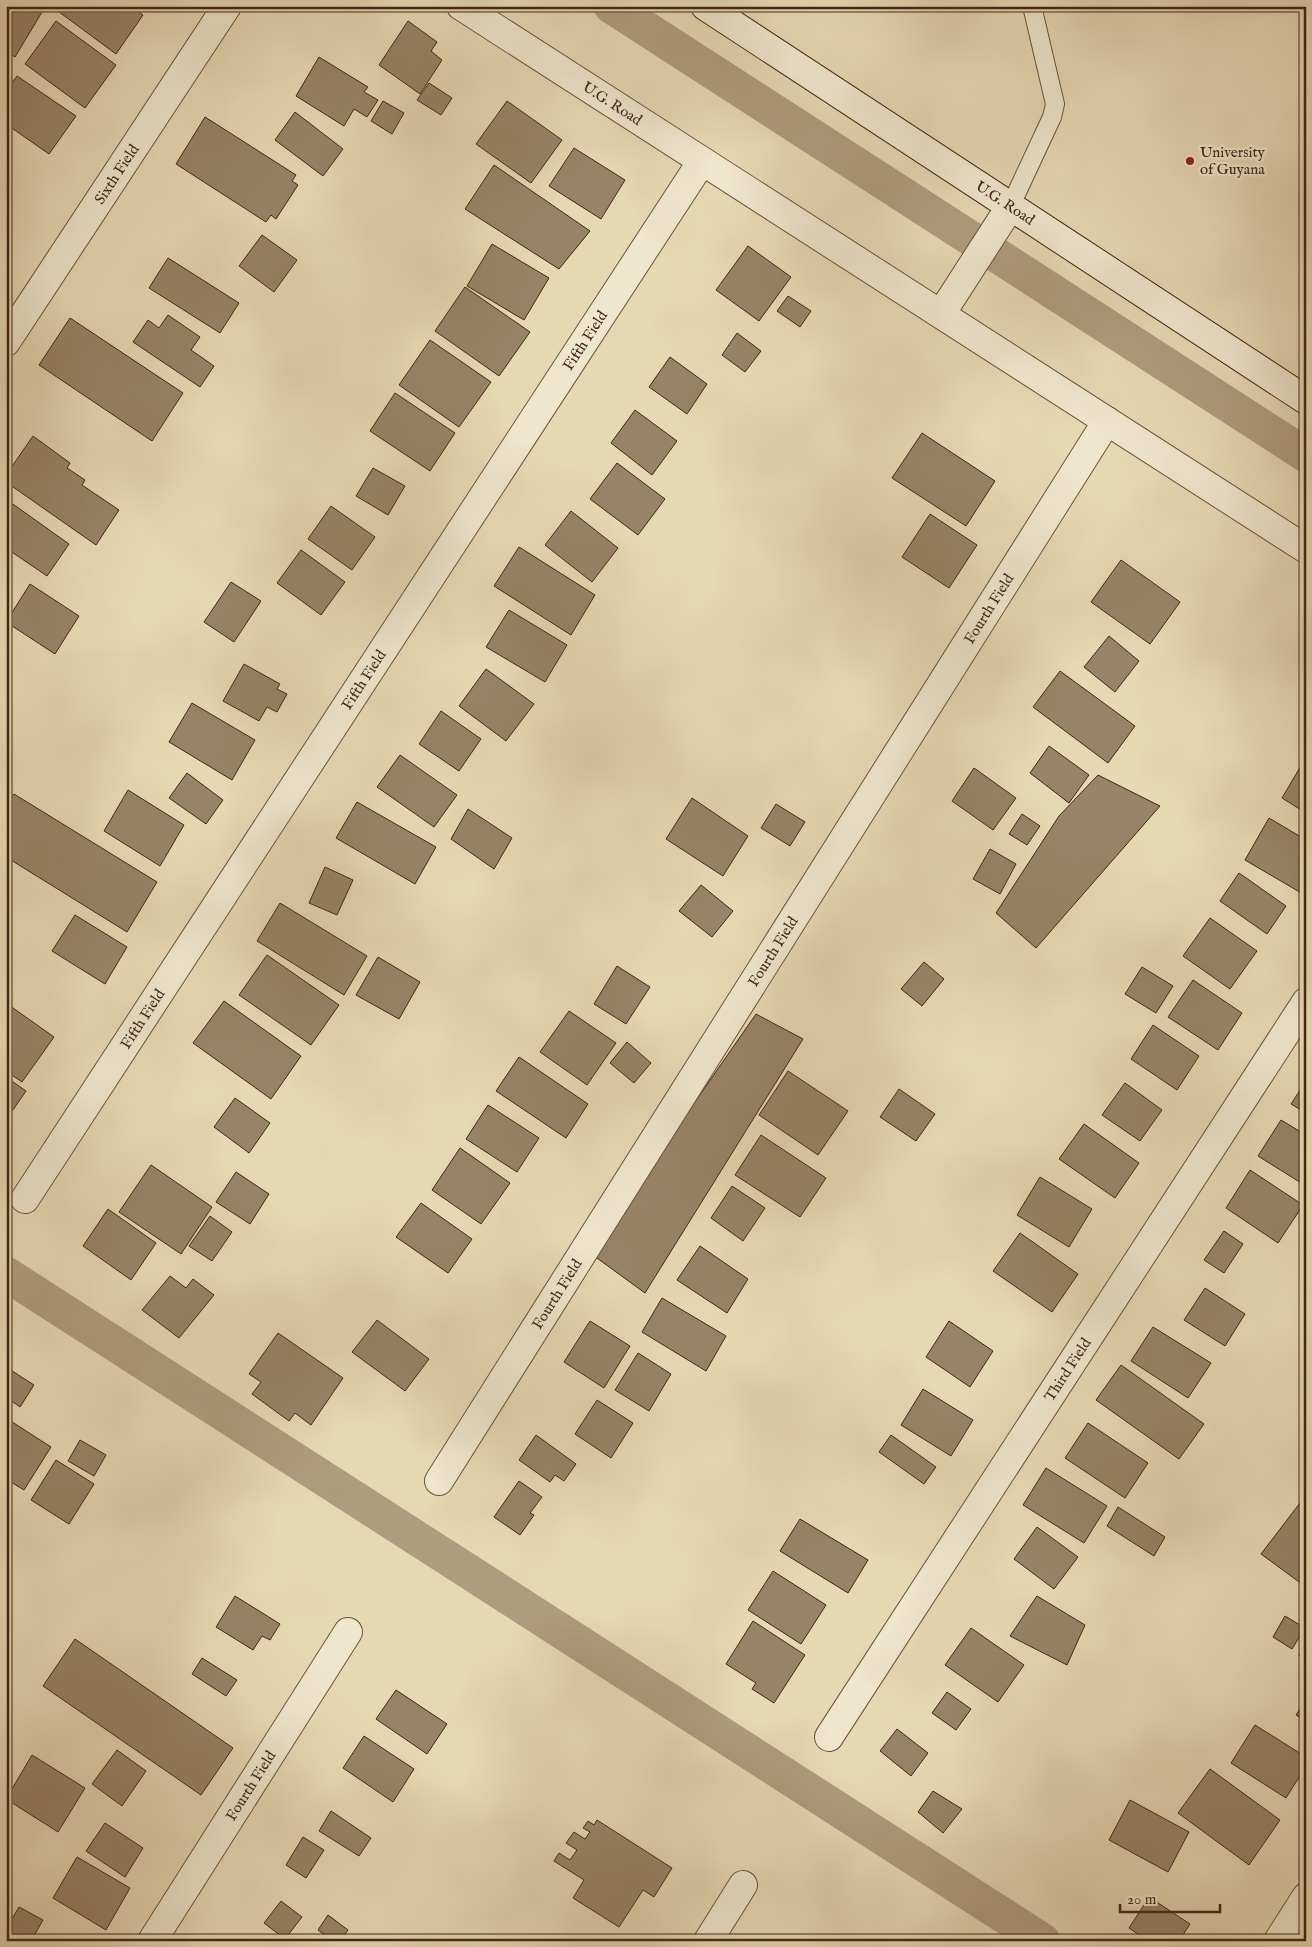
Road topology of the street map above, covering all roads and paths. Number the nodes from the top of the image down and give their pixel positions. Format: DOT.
graph roads {
  1 [pos="227,6"];
  2 [pos="462,6"];
  3 [pos="704,6"];
  4 [pos="1032,6"];
  5 [pos="702,161"];
  6 [pos="1010,207"];
  7 [pos="941,314"];
  8 [pos="6,342"];
  9 [pos="1306,400"];
  10 [pos="1107,421"];
  11 [pos="1306,549"];
  12 [pos="1306,1002"];
  13 [pos="24,1199"];
  14 [pos="439,1482"];
  15 [pos="348,1632"];
  16 [pos="829,1737"];
  17 [pos="743,1885"];
  18 [pos="1306,1897"];
  19 [pos="152,1941"];
  20 [pos="708,1941"];
  21 [pos="1278,1941"];
  1 -- 8 [label="street, Sixth Field"];
  2 -- 5 [label="street, U.G. Road"];
  3 -- 6 [label="street, U.G. Road"];
  4 -- 6 [label="lane"];
  5 -- 7 [label="street, U.G. Road"];
  5 -- 13 [label="street, Fifth Field"];
  6 -- 7 [label="street"];
  6 -- 9 [label="street, U.G. Road"];
  7 -- 10 [label="street, U.G. Road"];
  10 -- 11 [label="street, U.G. Road"];
  10 -- 14 [label="street, Fourth Field"];
  12 -- 16 [label="street, Third Field"];
  15 -- 19 [label="street, Fourth Field"];
  17 -- 20 [label="street"];
  18 -- 21 [label="street"];
}
